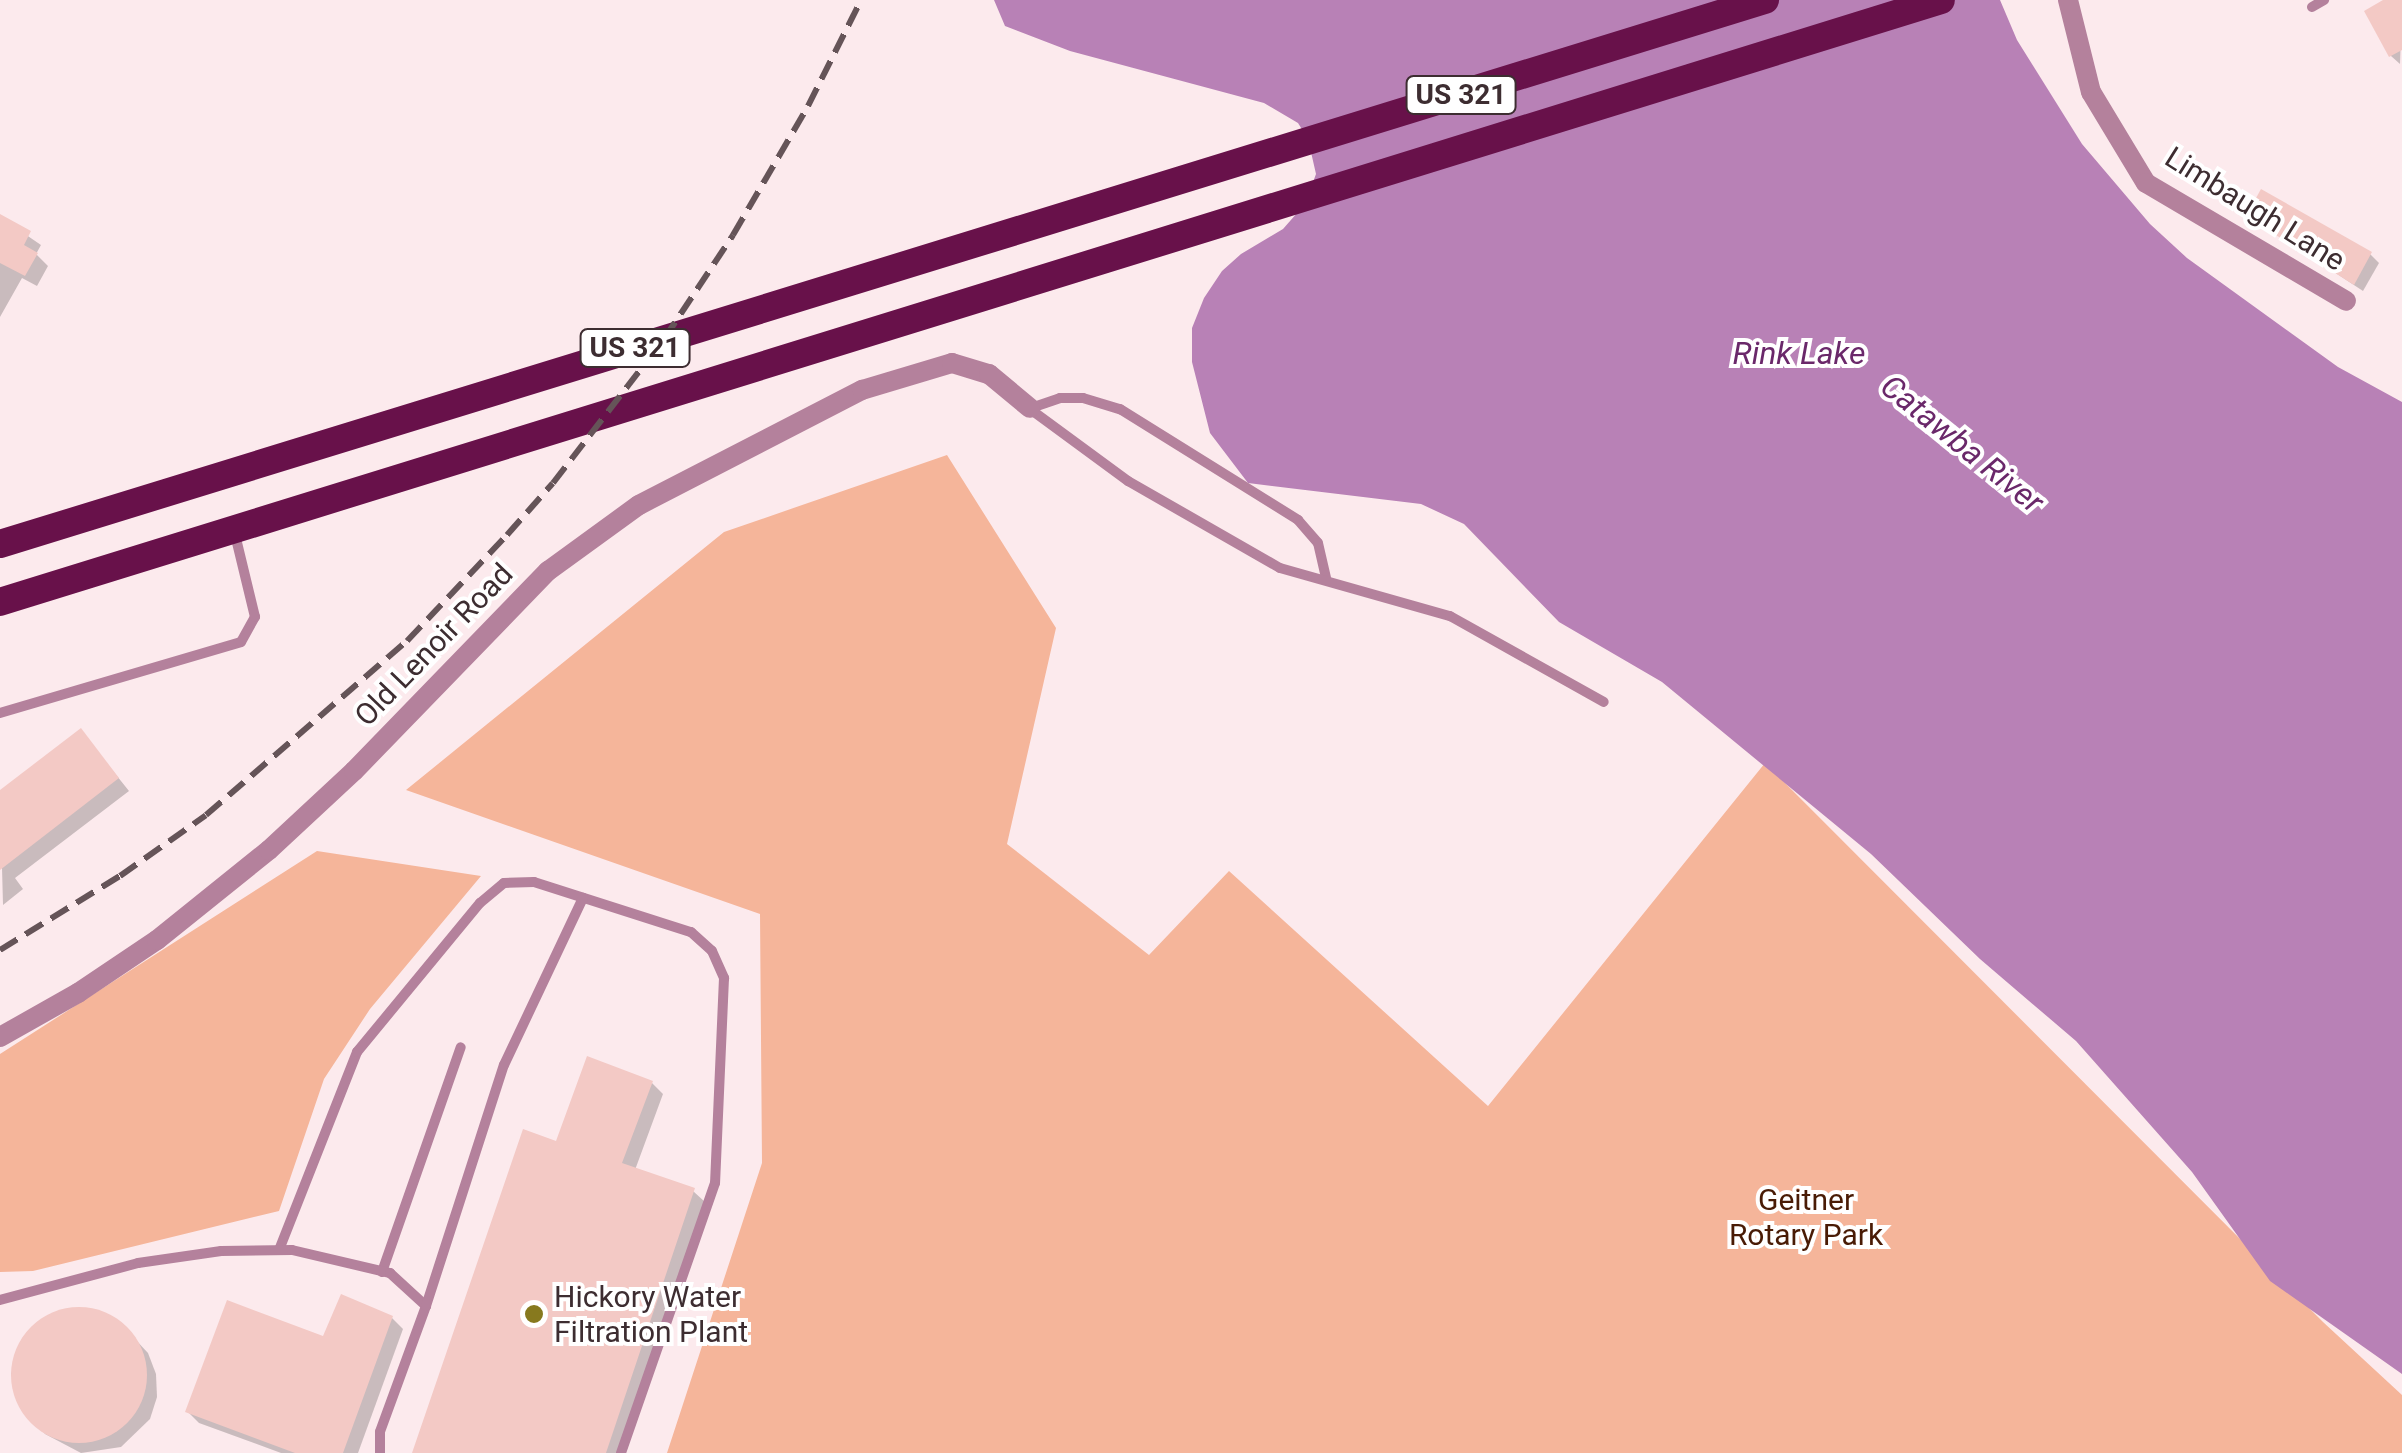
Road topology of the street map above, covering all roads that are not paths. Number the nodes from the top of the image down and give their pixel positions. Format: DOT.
graph roads {
  1 [pos="1765,0"];
  2 [pos="1941,0"];
  3 [pos="2068,0"];
  4 [pos="2324,0"];
  5 [pos="2312,7"];
  6 [pos="2346,300"];
  7 [pos="1030,408"];
  8 [pos="234,529"];
  9 [pos="0,544"];
  10 [pos="1326,579"];
  11 [pos="0,602"];
  12 [pos="1604,702"];
  13 [pos="0,712"];
  14 [pos="582,898"];
  15 [pos="0,1037"];
  16 [pos="461,1046"];
  17 [pos="279,1250"];
  18 [pos="382,1272"];
  19 [pos="0,1300"];
  20 [pos="426,1306"];
  21 [pos="380,1453"];
  22 [pos="621,1453"];
  1 -- 9 [label="highway, US 321"];
  2 -- 8 [label="highway, US 321"];
  3 -- 6 [label="street, Limbaugh Lane"];
  4 -- 5 [label="lane"];
  7 -- 10 [label="lane"];
  7 -- 10 [label="lane"];
  7 -- 15 [label="street, Old Lenoir Road"];
  8 -- 11 [label="highway, US 321"];
  8 -- 13 [label="lane"];
  10 -- 12 [label="lane"];
  14 -- 17 [label="lane"];
  14 -- 20 [label="lane"];
  14 -- 22 [label="lane"];
  16 -- 18 [label="lane"];
  17 -- 18 [label="lane"];
  17 -- 19 [label="lane"];
  18 -- 20 [label="lane"];
  20 -- 21 [label="lane"];
}
